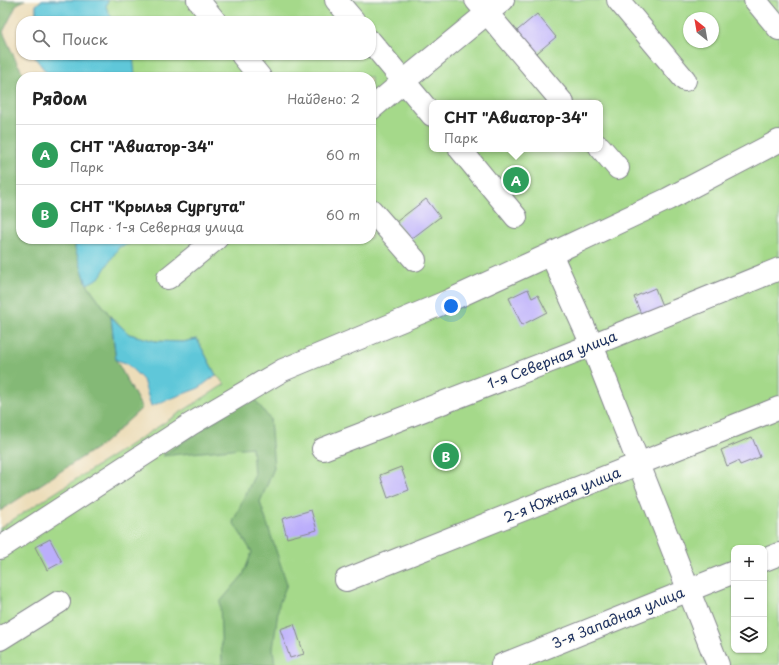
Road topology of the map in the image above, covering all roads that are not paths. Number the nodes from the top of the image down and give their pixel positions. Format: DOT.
graph roads {
  1 [pos="198,0"];
  2 [pos="336,0"];
  3 [pos="618,0"];
  4 [pos="755,0"];
  5 [pos="489,4"];
  6 [pos="211,16"];
  7 [pos="350,16"];
  8 [pos="779,29"];
  9 [pos="376,48"];
  10 [pos="246,60"];
  11 [pos="256,72"];
  12 [pos="685,80"];
  13 [pos="404,81"];
  14 [pos="561,100"];
  15 [pos="376,105"];
  16 [pos="429,111"];
  17 [pos="779,140"];
  18 [pos="603,150"];
  19 [pos="462,152"];
  20 [pos="618,168"];
  21 [pos="376,216"];
  22 [pos="516,217"];
  23 [pos="210,244"];
  24 [pos="551,254"];
  25 [pos="415,260"];
  26 [pos="779,269"];
  27 [pos="168,278"];
  28 [pos="592,345"];
  29 [pos="779,408"];
  30 [pos="323,449"];
  31 [pos="640,464"];
  32 [pos="0,548"];
  33 [pos="779,554"];
  34 [pos="767,559"];
  35 [pos="731,573"];
  36 [pos="346,580"];
  37 [pos="688,590"];
  38 [pos="60,602"];
  39 [pos="0,639"];
  40 [pos="502,665"];
  41 [pos="718,665"];
  1 -- 6 [label="street"];
  2 -- 7 [label="street"];
  3 -- 12 [label="street"];
  4 -- 8 [label="street"];
  5 -- 13 [label="street"];
  5 -- 14 [label="street"];
  9 -- 13 [label="street"];
  10 -- 11 [label="street"];
  13 -- 15 [label="street"];
  13 -- 16 [label="street"];
  17 -- 24 [label="street"];
  18 -- 20 [label="street"];
  19 -- 22 [label="street"];
  21 -- 25 [label="street"];
  23 -- 27 [label="street"];
  24 -- 28 [label="street"];
  24 -- 32 [label="street"];
  26 -- 28 [label="street, 1-я Северная улица"];
  28 -- 30 [label="street, 1-я Северная улица"];
  28 -- 31 [label="street"];
  29 -- 31 [label="street, 2-я Южная улица"];
  31 -- 36 [label="street, 2-я Южная улица"];
  31 -- 37 [label="street"];
  33 -- 34 [label="street"];
  35 -- 37 [label="street, 3-я Западная улица"];
  37 -- 40 [label="street, 3-я Западная улица"];
  37 -- 41 [label="street"];
  38 -- 39 [label="street"];
}
